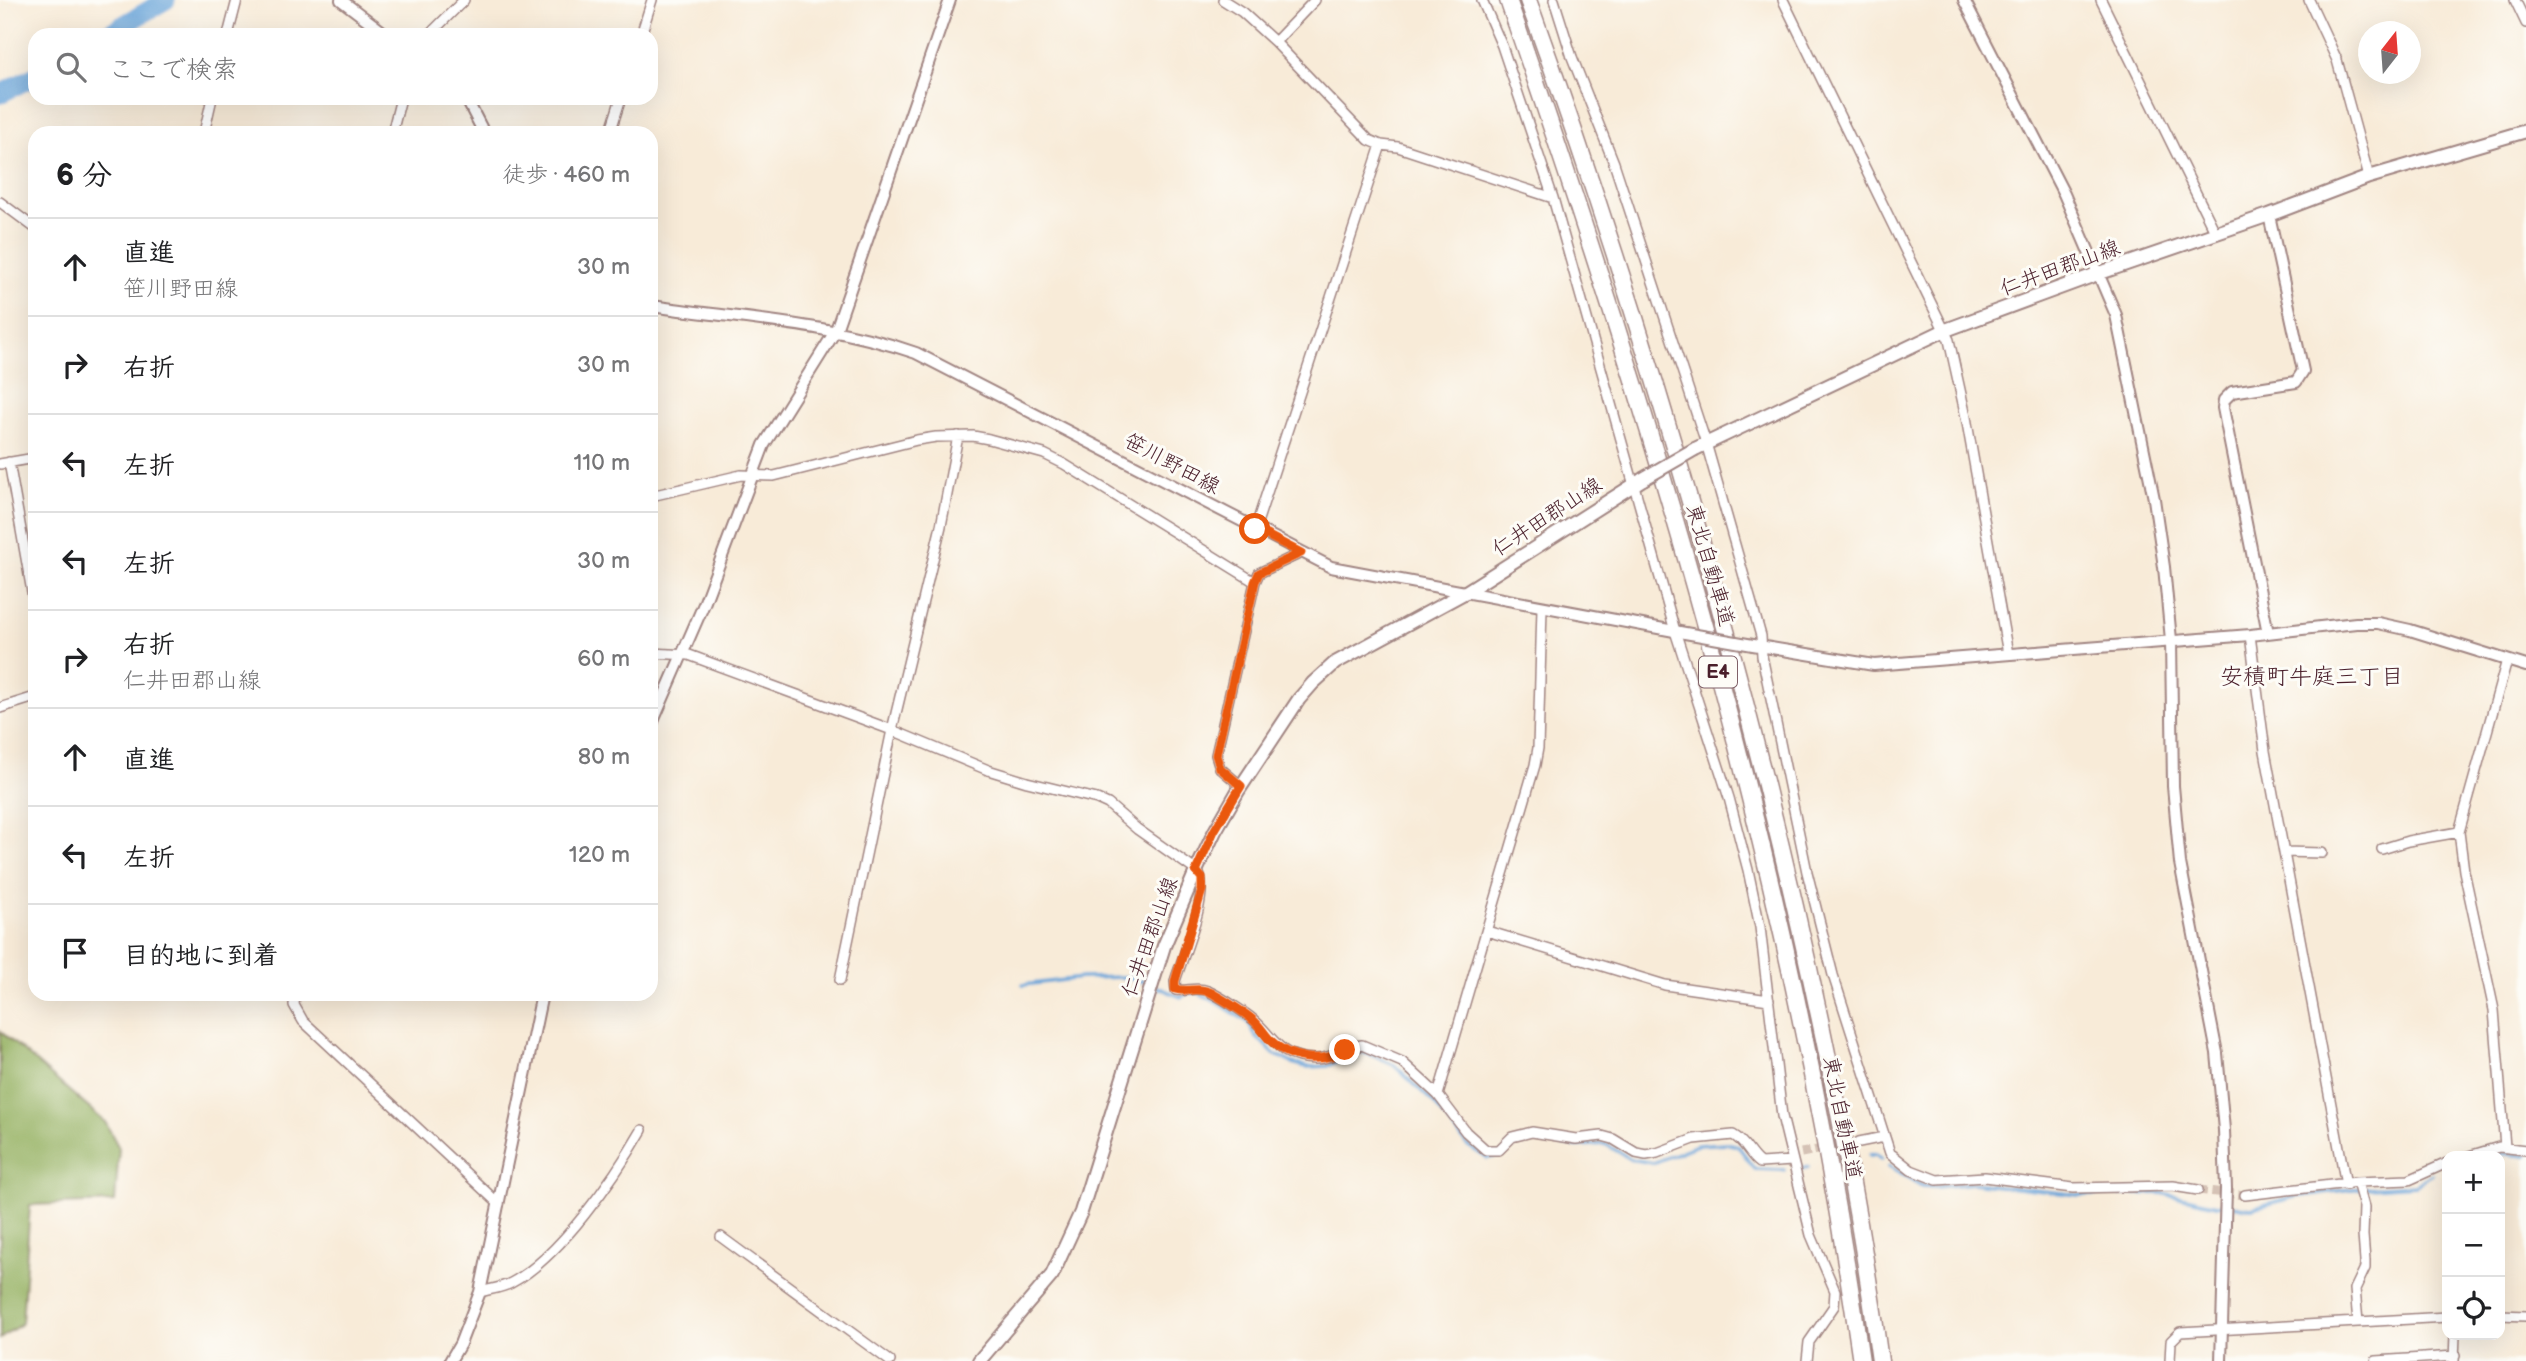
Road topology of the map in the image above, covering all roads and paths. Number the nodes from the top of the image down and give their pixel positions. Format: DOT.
graph roads {
  1 [pos="237,0"];
  2 [pos="341,0"];
  3 [pos="464,0"];
  4 [pos="652,0"];
  5 [pos="950,0"];
  6 [pos="1223,0"];
  7 [pos="1315,0"];
  8 [pos="1482,0"];
  9 [pos="1508,0"];
  10 [pos="1528,0"];
  11 [pos="1555,0"];
  12 [pos="1783,0"];
  13 [pos="1964,0"];
  14 [pos="2101,0"];
  15 [pos="2309,0"];
  16 [pos="2515,0"];
  17 [pos="2526,23"];
  18 [pos="230,28"];
  19 [pos="378,28"];
  20 [pos="436,28"];
  21 [pos="643,28"];
  22 [pos="1275,42"];
  23 [pos="210,105"];
  24 [pos="399,105"];
  25 [pos="470,105"];
  26 [pos="619,105"];
  27 [pos="206,126"];
  28 [pos="394,126"];
  29 [pos="480,126"];
  30 [pos="612,126"];
  31 [pos="2526,131"];
  32 [pos="1381,145"];
  33 [pos="2369,177"];
  34 [pos="1553,198"];
  35 [pos="0,202"];
  36 [pos="2269,215"];
  37 [pos="28,223"];
  38 [pos="2216,234"];
  39 [pos="2100,273"];
  40 [pos="658,307"];
  41 [pos="836,330"];
  42 [pos="1943,331"];
  43 [pos="958,436"];
  44 [pos="1701,446"];
  45 [pos="28,459"];
  46 [pos="4,463"];
  47 [pos="751,475"];
  48 [pos="1639,482"];
  49 [pos="658,494"];
  50 [pos="1255,529"];
  51 [pos="1301,553"];
  52 [pos="28,576"];
  53 [pos="1255,582"];
  54 [pos="1464,593"];
  55 [pos="1542,608"];
  56 [pos="1680,632"];
  57 [pos="2268,633"];
  58 [pos="2250,635"];
  59 [pos="2171,640"];
  60 [pos="1758,646"];
  61 [pos="658,653"];
  62 [pos="683,654"];
  63 [pos="2008,654"];
  64 [pos="2507,660"];
  65 [pos="2526,666"];
  66 [pos="28,699"];
  67 [pos="0,708"];
  68 [pos="658,710"];
  69 [pos="892,730"];
  70 [pos="1241,786"];
  71 [pos="2459,832"];
  72 [pos="2382,849"];
  73 [pos="2284,852"];
  74 [pos="2322,853"];
  75 [pos="1196,871"];
  76 [pos="1487,931"];
  77 [pos="840,980"];
  78 [pos="1769,1000"];
  79 [pos="294,1001"];
  80 [pos="540,1001"];
  81 [pos="1438,1095"];
  82 [pos="642,1130"];
  83 [pos="1884,1137"];
  84 [pos="1859,1142"];
  85 [pos="2505,1147"];
  86 [pos="2526,1150"];
  87 [pos="2489,1151"];
  88 [pos="1795,1156"];
  89 [pos="2442,1165"];
  90 [pos="2357,1182"];
  91 [pos="2346,1185"];
  92 [pos="2198,1189"];
  93 [pos="2245,1195"];
  94 [pos="499,1204"];
  95 [pos="721,1237"];
  96 [pos="480,1292"];
  97 [pos="2505,1315"];
  98 [pos="2526,1316"];
  99 [pos="2442,1317"];
  100 [pos="2358,1322"];
  101 [pos="2222,1328"];
  102 [pos="2455,1340"];
  103 [pos="2455,1359"];
  104 [pos="450,1361"];
  105 [pos="890,1361"];
  106 [pos="979,1361"];
  107 [pos="1807,1361"];
  108 [pos="1861,1361"];
  109 [pos="1880,1361"];
  110 [pos="2170,1361"];
  111 [pos="2221,1361"];
  112 [pos="2376,1361"];
  1 -- 18 [label="street"];
  2 -- 19 [label="street"];
  3 -- 20 [label="street"];
  4 -- 21 [label="street"];
  5 -- 41 [label="street"];
  6 -- 22 [label="street"];
  7 -- 22 [label="street"];
  8 -- 34 [label="street"];
  9 -- 108 [label="highway, 東北自動車道 / E4"];
  10 -- 109 [label="highway, 東北自動車道 / E4"];
  11 -- 44 [label="street"];
  12 -- 42 [label="street"];
  13 -- 39 [label="street"];
  14 -- 38 [label="street"];
  15 -- 33 [label="street"];
  16 -- 17 [label="street"];
  22 -- 32 [label="street"];
  23 -- 27 [label="street"];
  24 -- 28 [label="street"];
  25 -- 29 [label="street"];
  26 -- 30 [label="street"];
  31 -- 33 [label="main road, 仁井田郡山線"];
  32 -- 34 [label="street"];
  32 -- 50 [label="street"];
  33 -- 36 [label="main road, 仁井田郡山線"];
  34 -- 48 [label="street"];
  35 -- 37 [label="street"];
  36 -- 38 [label="main road, 仁井田郡山線"];
  36 -- 57 [label="street"];
  38 -- 39 [label="main road, 仁井田郡山線"];
  39 -- 42 [label="main road, 仁井田郡山線"];
  39 -- 59 [label="street"];
  40 -- 41 [label="street, 笹川野田線"];
  41 -- 47 [label="street"];
  41 -- 50 [label="street, 笹川野田線"];
  42 -- 44 [label="main road, 仁井田郡山線"];
  42 -- 63 [label="street"];
  43 -- 47 [label="street"];
  43 -- 53 [label="street"];
  43 -- 69 [label="street"];
  44 -- 48 [label="main road, 仁井田郡山線, bridge"];
  44 -- 60 [label="street"];
  45 -- 46 [label="street"];
  46 -- 52 [label="street"];
  47 -- 49 [label="street"];
  47 -- 62 [label="street"];
  48 -- 54 [label="main road, 仁井田郡山線"];
  48 -- 56 [label="street"];
  50 -- 51 [label="street, 笹川野田線"];
  51 -- 53 [label="street"];
  51 -- 54 [label="street, 笹川野田線"];
  53 -- 70 [label="street"];
  54 -- 55 [label="street, 笹川野田線"];
  54 -- 70 [label="main road, 仁井田郡山線"];
  55 -- 56 [label="street, 笹川野田線"];
  55 -- 76 [label="street"];
  56 -- 60 [label="street, 笹川野田線, bridge"];
  56 -- 78 [label="street"];
  57 -- 58 [label="street, 笹川野田線"];
  57 -- 64 [label="street, 笹川野田線"];
  58 -- 59 [label="street, 笹川野田線"];
  58 -- 73 [label="street"];
  59 -- 63 [label="street, 笹川野田線"];
  59 -- 101 [label="street"];
  60 -- 63 [label="street, 笹川野田線"];
  60 -- 83 [label="street"];
  61 -- 62 [label="street"];
  62 -- 68 [label="street"];
  62 -- 69 [label="street"];
  64 -- 65 [label="street, 笹川野田線"];
  64 -- 71 [label="street"];
  66 -- 67 [label="street"];
  69 -- 75 [label="street"];
  69 -- 77 [label="street"];
  70 -- 75 [label="main road, 仁井田郡山線"];
  71 -- 72 [label="street"];
  71 -- 85 [label="street"];
  73 -- 74 [label="street"];
  73 -- 91 [label="street"];
  75 -- 81 [label="street"];
  75 -- 106 [label="main road, 仁井田郡山線"];
  76 -- 78 [label="street"];
  76 -- 81 [label="street"];
  78 -- 88 [label="street"];
  79 -- 94 [label="street"];
  80 -- 94 [label="street"];
  81 -- 88 [label="street"];
  82 -- 96 [label="street"];
  83 -- 84 [label="street"];
  83 -- 92 [label="street"];
  85 -- 86 [label="street"];
  85 -- 87 [label="street"];
  88 -- 107 [label="street"];
  89 -- 90 [label="street"];
  90 -- 91 [label="street"];
  90 -- 100 [label="street"];
  91 -- 93 [label="street"];
  94 -- 96 [label="street"];
  95 -- 105 [label="street"];
  96 -- 104 [label="street"];
  97 -- 98 [label="street"];
  99 -- 100 [label="street"];
  100 -- 101 [label="street"];
  101 -- 110 [label="street"];
  101 -- 111 [label="street"];
  102 -- 103 [label="street"];
  103 -- 112 [label="street"];
}
